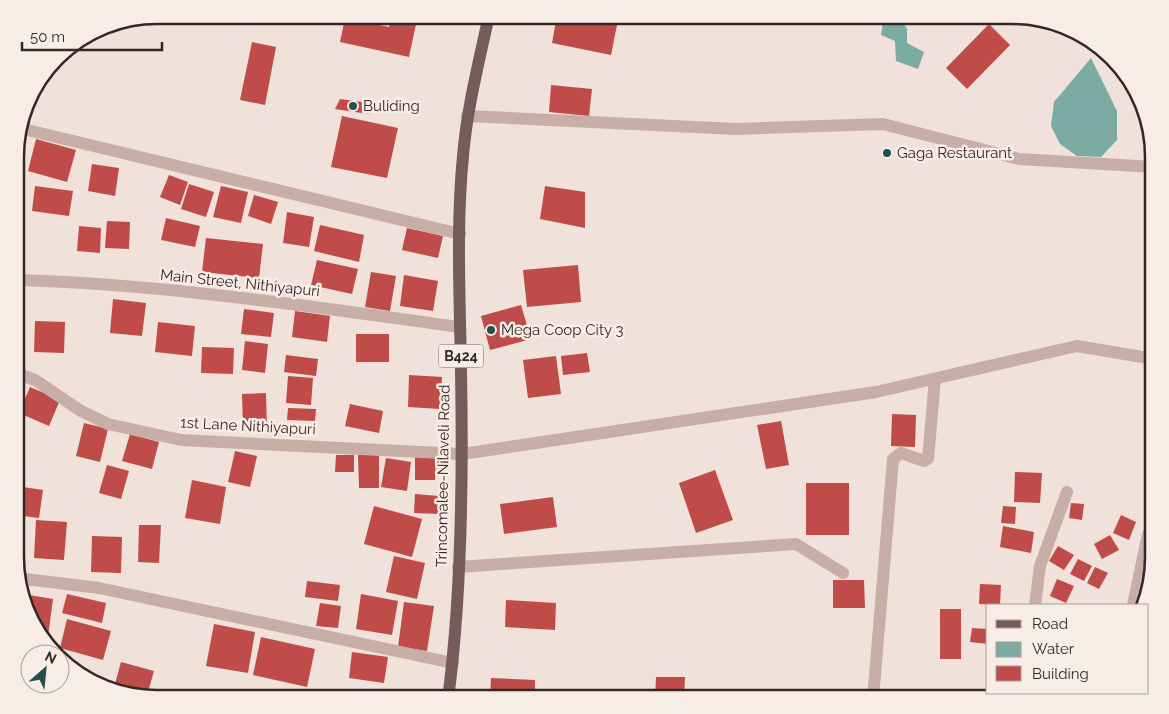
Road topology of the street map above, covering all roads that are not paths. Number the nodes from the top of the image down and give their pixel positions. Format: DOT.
graph roads {
  1 [pos="487,24"];
  2 [pos="467,116"];
  3 [pos="27,130"];
  4 [pos="1145,166"];
  5 [pos="460,234"];
  6 [pos="24,280"];
  7 [pos="460,326"];
  8 [pos="1145,357"];
  9 [pos="24,376"];
  10 [pos="935,379"];
  11 [pos="462,454"];
  12 [pos="1067,492"];
  13 [pos="1145,548"];
  14 [pos="458,567"];
  15 [pos="842,574"];
  16 [pos="26,579"];
  17 [pos="1034,604"];
  18 [pos="1133,604"];
  19 [pos="453,663"];
  20 [pos="449,690"];
  21 [pos="874,690"];
  1 -- 2 [label="main road, Trincomalee-Nilaveli Road / B424"];
  2 -- 4 [label="street"];
  2 -- 5 [label="main road, Trincomalee-Nilaveli Road / B424"];
  3 -- 5 [label="street"];
  5 -- 7 [label="main road, Trincomalee-Nilaveli Road / B424"];
  6 -- 7 [label="street, Main Street, Nithiyapuri"];
  7 -- 11 [label="main road, Trincomalee-Nilaveli Road / B424"];
  8 -- 10 [label="street, 1st Lane Nithiyapuri"];
  9 -- 11 [label="street, 1st Lane Nithiyapuri"];
  10 -- 11 [label="street, 1st Lane Nithiyapuri"];
  10 -- 21 [label="street"];
  11 -- 14 [label="main road, Trincomalee-Nilaveli Road / B424"];
  12 -- 17 [label="street"];
  13 -- 18 [label="street"];
  14 -- 15 [label="street"];
  14 -- 19 [label="main road, Trincomalee-Nilaveli Road / B424"];
  16 -- 19 [label="street"];
  19 -- 20 [label="main road, Trincomalee-Nilaveli Road / B424"];
}
